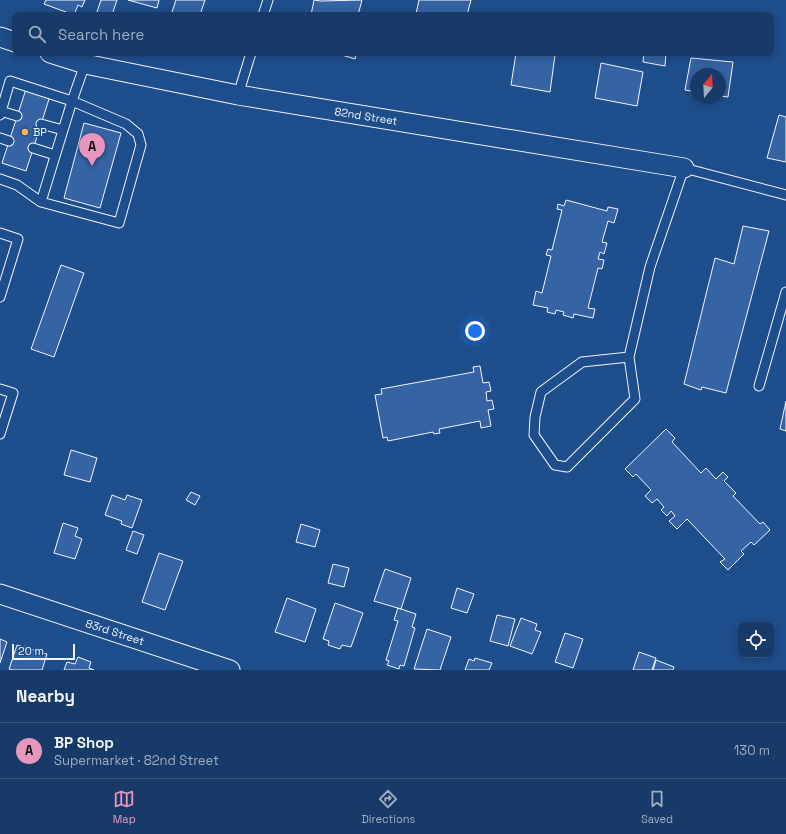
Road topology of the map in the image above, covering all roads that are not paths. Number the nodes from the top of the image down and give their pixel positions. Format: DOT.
graph roads {
  1 [pos="268,0"];
  2 [pos="264,12"];
  3 [pos="0,37"];
  4 [pos="12,41"];
  5 [pos="60,56"];
  6 [pos="250,56"];
  7 [pos="85,64"];
  8 [pos="238,95"];
  9 [pos="72,101"];
  10 [pos="1,113"];
  11 [pos="17,116"];
  12 [pos="41,124"];
  13 [pos="63,130"];
  14 [pos="33,148"];
  15 [pos="55,155"];
  16 [pos="684,168"];
  17 [pos="0,179"];
  18 [pos="786,195"];
  19 [pos="41,202"];
  20 [pos="0,234"];
  21 [pos="786,292"];
  22 [pos="0,297"];
  23 [pos="629,357"];
  24 [pos="759,386"];
  25 [pos="0,389"];
  26 [pos="0,434"];
  27 [pos="0,594"];
  28 [pos="230,670"];
  1 -- 2 [label="lane"];
  3 -- 4 [label="street"];
  5 -- 7 [label="street, 82nd Street"];
  6 -- 8 [label="lane"];
  7 -- 8 [label="street, 82nd Street"];
  7 -- 9 [label="lane"];
  8 -- 16 [label="street, 82nd Street"];
  9 -- 10 [label="lane"];
  9 -- 13 [label="lane"];
  9 -- 19 [label="lane"];
  10 -- 11 [label="lane"];
  12 -- 13 [label="lane"];
  13 -- 15 [label="lane"];
  14 -- 15 [label="lane"];
  15 -- 19 [label="lane"];
  16 -- 18 [label="lane"];
  16 -- 23 [label="lane"];
  17 -- 19 [label="lane"];
  20 -- 22 [label="lane"];
  21 -- 24 [label="lane"];
  23 -- 23 [label="lane"];
  25 -- 26 [label="lane"];
  27 -- 28 [label="street, 83rd Street"];
}
